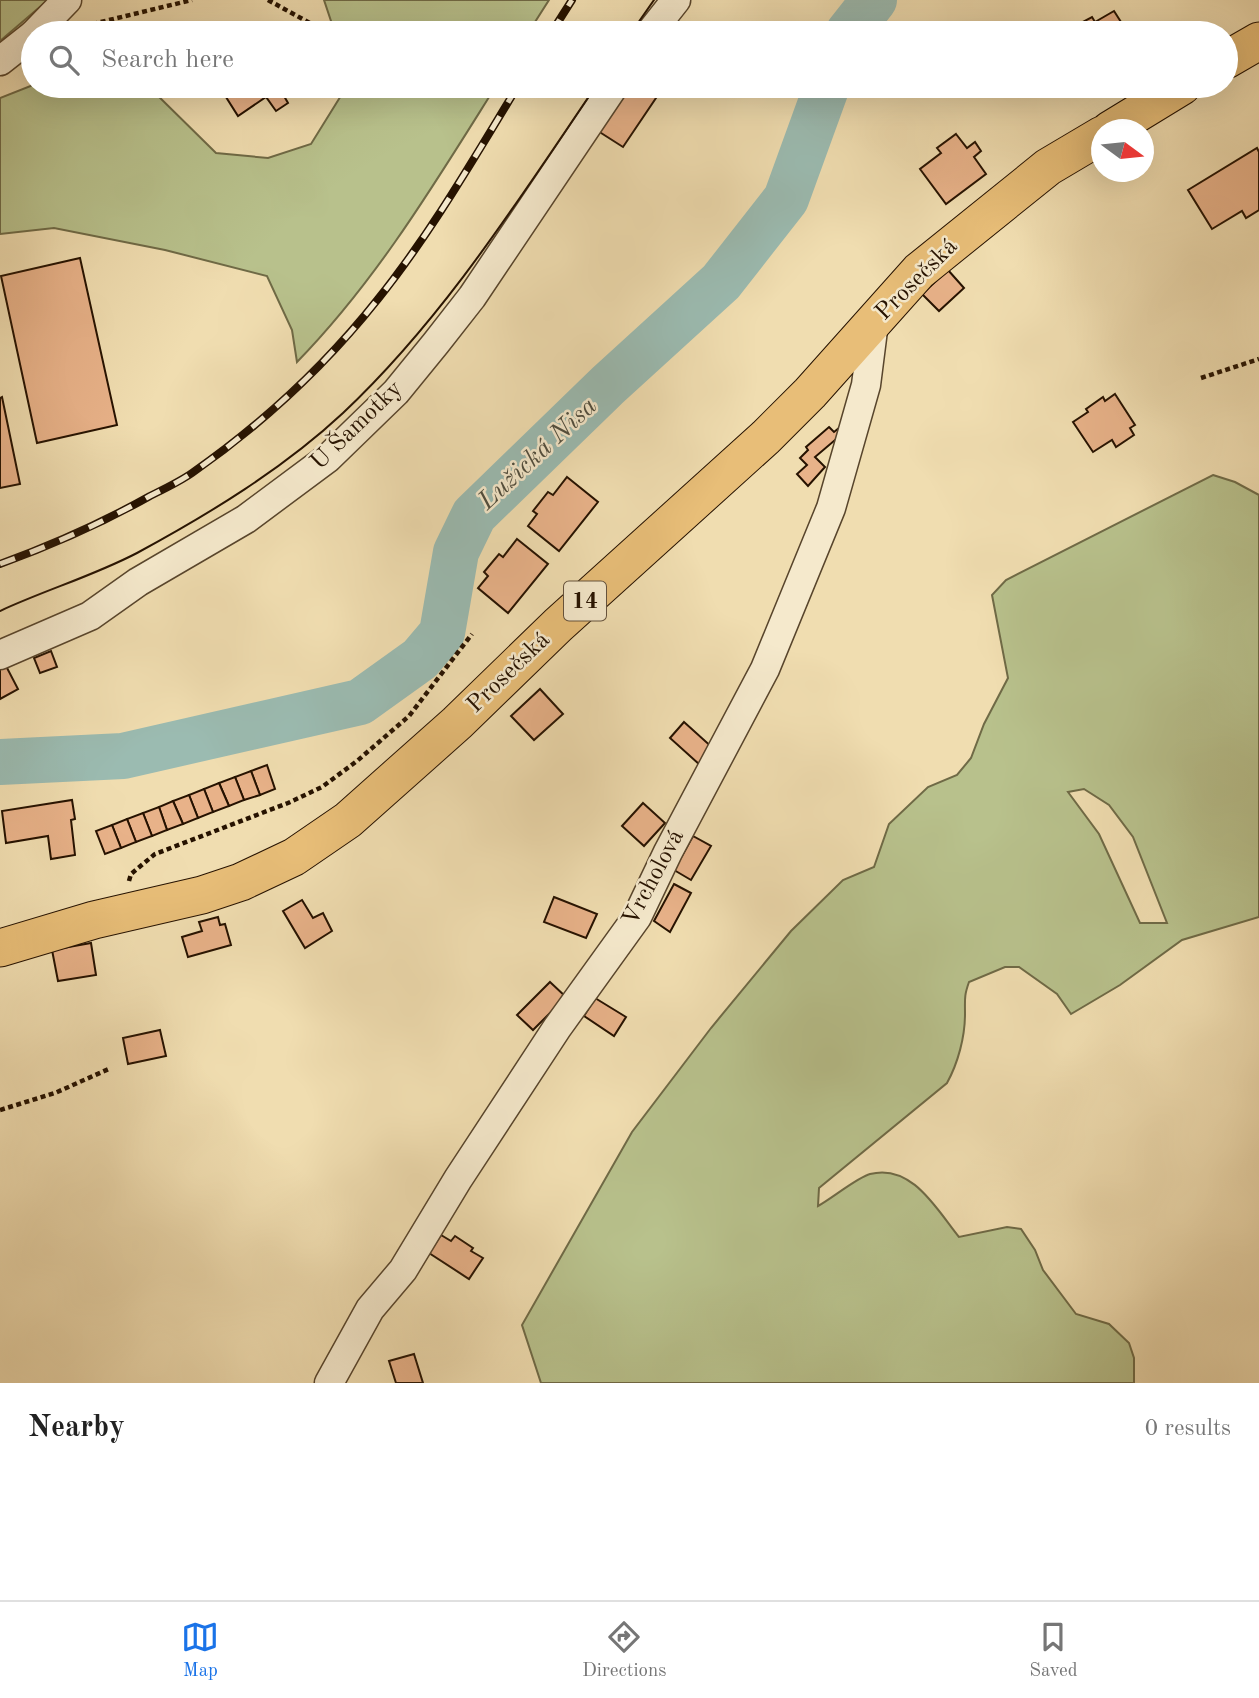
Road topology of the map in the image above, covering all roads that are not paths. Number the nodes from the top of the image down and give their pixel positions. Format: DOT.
graph roads {
  1 [pos="67,0"];
  2 [pos="676,0"];
  3 [pos="47,21"];
  4 [pos="659,21"];
  5 [pos="1259,41"];
  6 [pos="21,44"];
  7 [pos="1238,53"];
  8 [pos="0,61"];
  9 [pos="606,98"];
  10 [pos="1162,98"];
  11 [pos="1128,119"];
  12 [pos="1091,141"];
  13 [pos="874,322"];
  14 [pos="0,655"];
  15 [pos="0,948"];
  16 [pos="329,1383"];
  1 -- 3 [label="street"];
  2 -- 4 [label="street"];
  5 -- 7 [label="main road"];
  6 -- 8 [label="street"];
  9 -- 14 [label="street, U Šamotky"];
  10 -- 11 [label="main road"];
  12 -- 13 [label="main road, Prosečská / 14"];
  13 -- 15 [label="main road, Prosečská / 14"];
  13 -- 16 [label="street, Vrcholová"];
}
